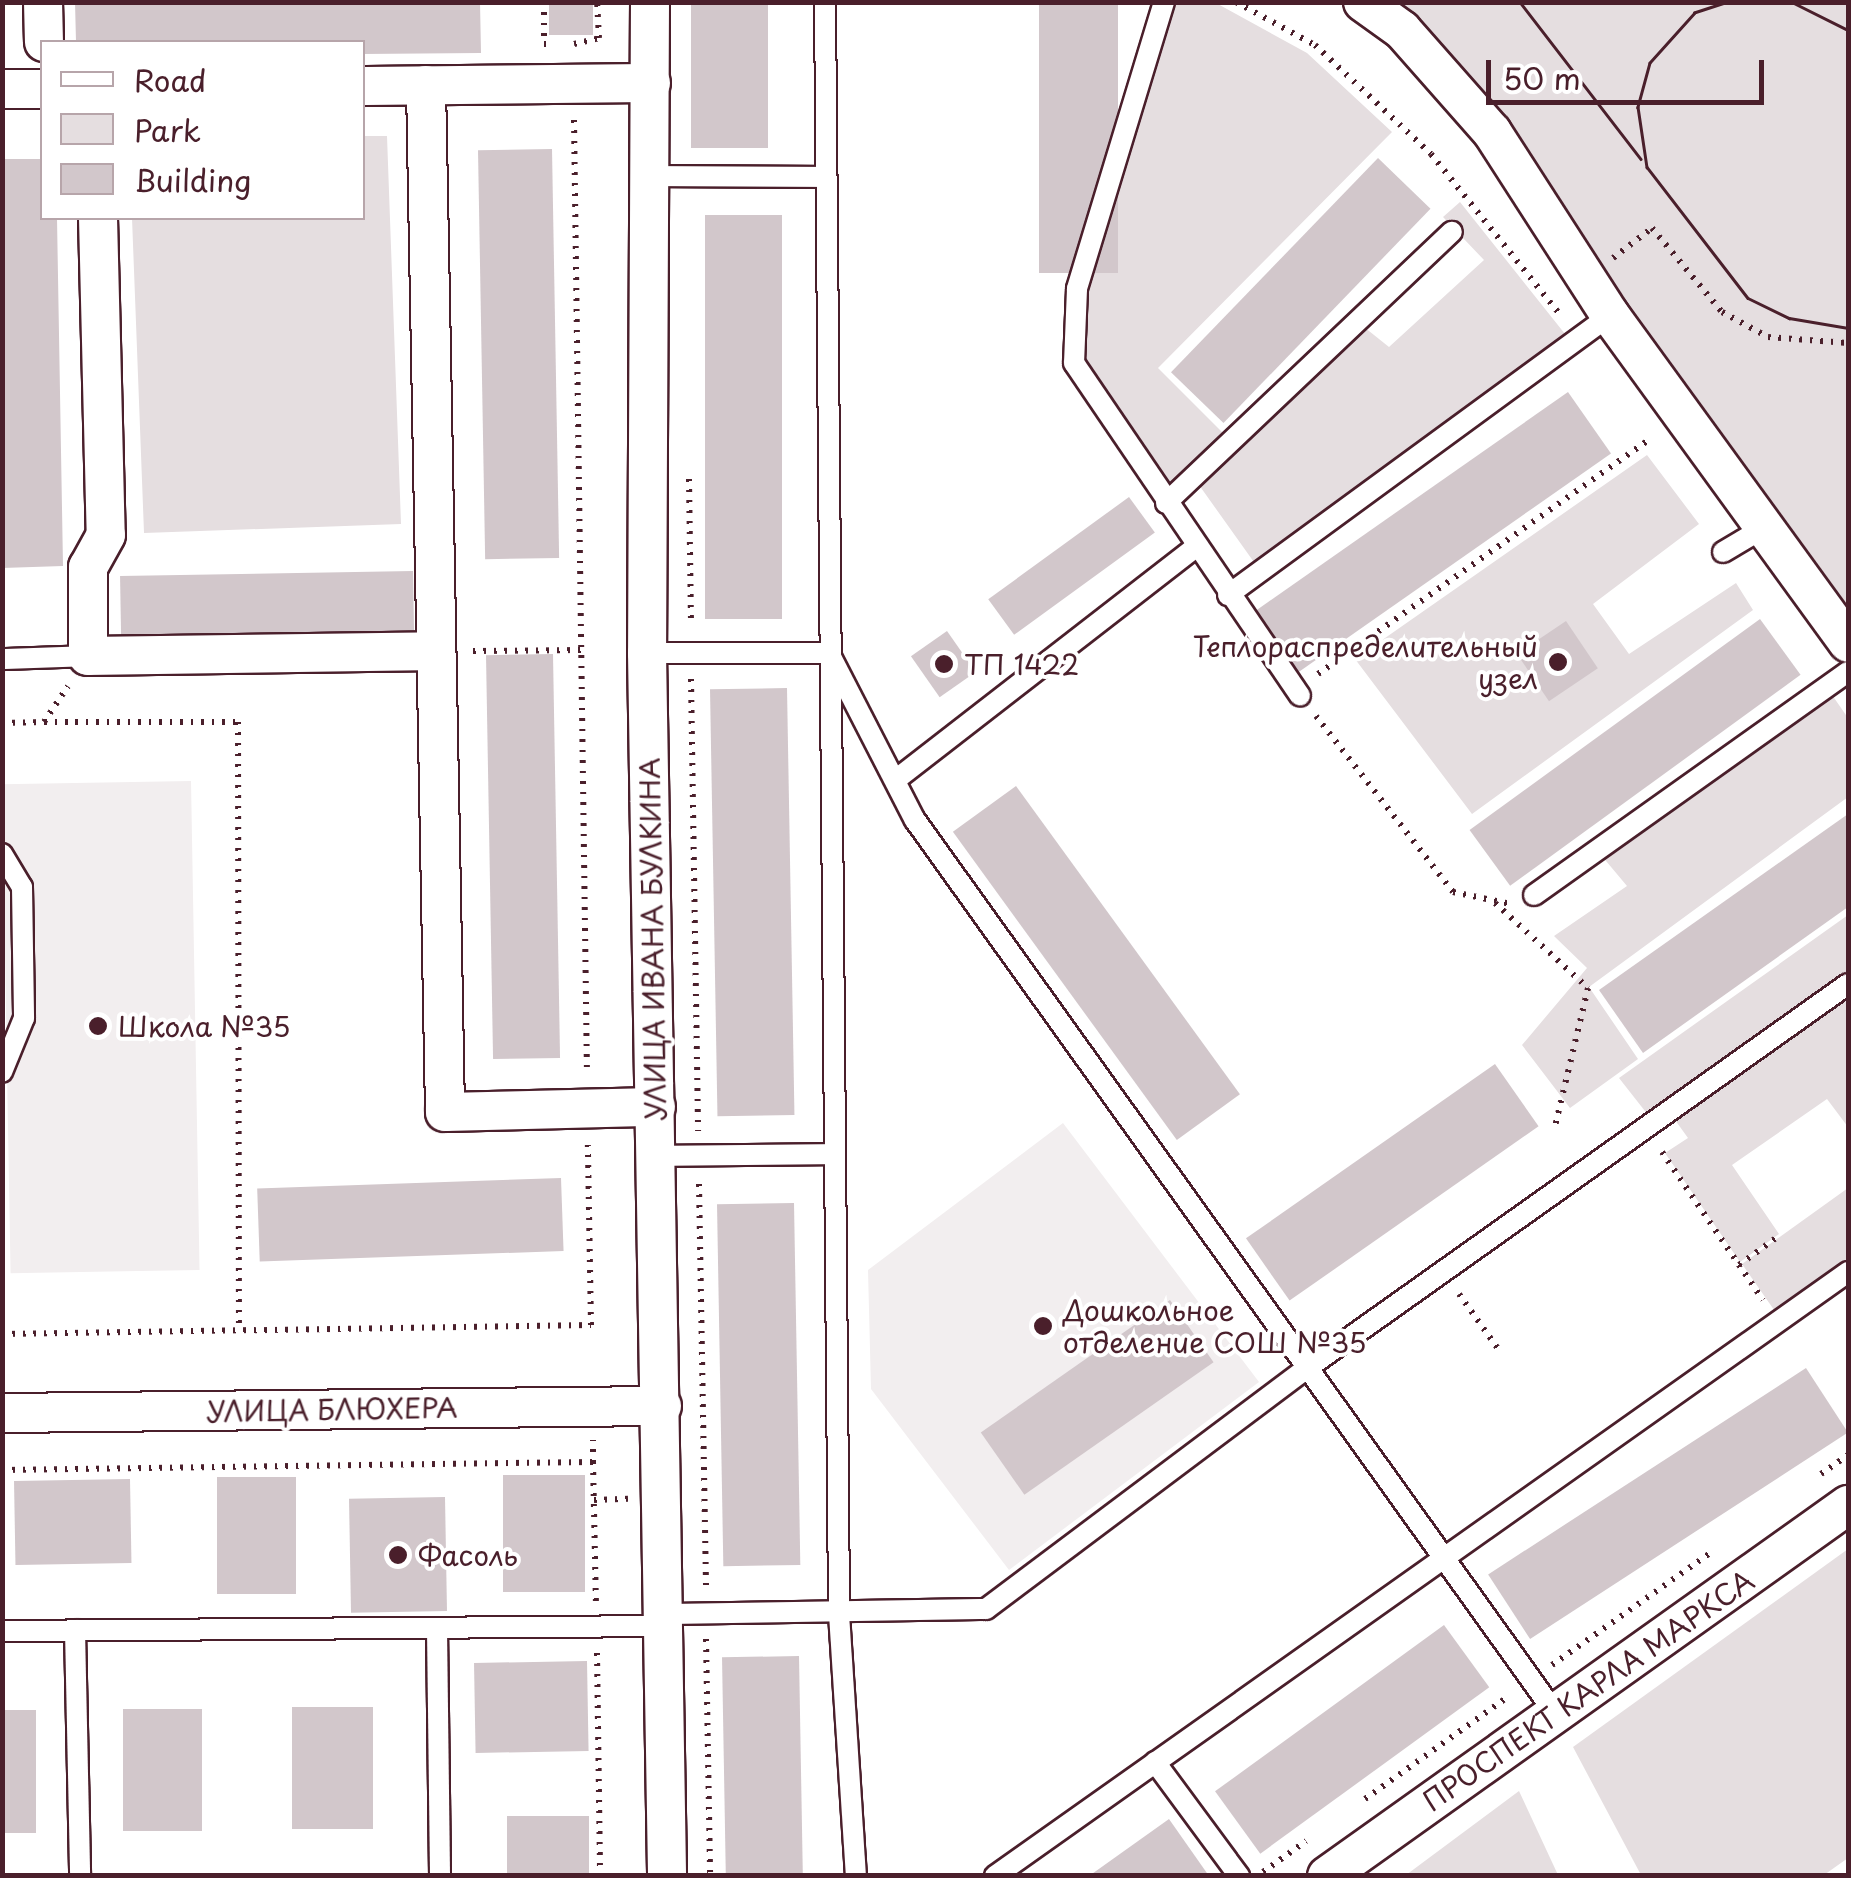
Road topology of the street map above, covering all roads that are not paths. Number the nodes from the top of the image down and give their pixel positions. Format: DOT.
graph roads {
  1 [pos="43,2"];
  2 [pos="650,2"];
  3 [pos="825,2"];
  4 [pos="1164,2"];
  5 [pos="1363,2"];
  6 [pos="44,40"];
  7 [pos="650,83"];
  8 [pos="426,85"];
  9 [pos="365,86"];
  10 [pos="40,89"];
  11 [pos="2,90"];
  12 [pos="653,176"];
  13 [pos="824,177"];
  14 [pos="98,220"];
  15 [pos="1452,232"];
  16 [pos="1610,314"];
  17 [pos="1166,504"];
  18 [pos="1765,528"];
  19 [pos="1194,548"];
  20 [pos="1723,552"];
  21 [pos="1228,595"];
  22 [pos="1848,643"];
  23 [pos="436,651"];
  24 [pos="647,653"];
  25 [pos="829,653"];
  26 [pos="88,656"];
  27 [pos="2,659"];
  28 [pos="1848,672"];
  29 [pos="1302,690"];
  30 [pos="898,778"];
  31 [pos="2,854"];
  32 [pos="1534,895"];
  33 [pos="1848,984"];
  34 [pos="2,1072"];
  35 [pos="656,1107"];
  36 [pos="834,1154"];
  37 [pos="656,1156"];
  38 [pos="1845,1282"];
  39 [pos="1303,1371"];
  40 [pos="662,1406"];
  41 [pos="2,1412"];
  42 [pos="1848,1505"];
  43 [pos="1440,1561"];
  44 [pos="839,1614"];
  45 [pos="664,1620"];
  46 [pos="437,1628"];
  47 [pos="2,1630"];
  48 [pos="76,1630"];
  49 [pos="1555,1713"];
  50 [pos="1156,1762"];
  51 [pos="80,1876"];
  52 [pos="440,1876"];
  53 [pos="666,1876"];
  54 [pos="856,1876"];
  55 [pos="995,1876"];
  56 [pos="1238,1876"];
  57 [pos="1327,1876"];
  1 -- 6 [label="street"];
  2 -- 7 [label="street, УЛИЦА ИВАНА БУЛКИНА"];
  3 -- 13 [label="lane"];
  4 -- 17 [label="lane"];
  5 -- 16 [label="street"];
  7 -- 8 [label="street"];
  7 -- 12 [label="street, УЛИЦА ИВАНА БУЛКИНА"];
  8 -- 9 [label="street"];
  8 -- 23 [label="street"];
  10 -- 11 [label="street"];
  12 -- 13 [label="lane"];
  12 -- 24 [label="street, УЛИЦА ИВАНА БУЛКИНА"];
  13 -- 25 [label="lane"];
  14 -- 26 [label="street"];
  15 -- 17 [label="lane"];
  16 -- 18 [label="street"];
  16 -- 21 [label="lane"];
  17 -- 19 [label="lane"];
  18 -- 20 [label="lane"];
  18 -- 22 [label="street"];
  19 -- 21 [label="lane"];
  19 -- 30 [label="lane"];
  21 -- 29 [label="lane"];
  23 -- 26 [label="street"];
  23 -- 35 [label="street"];
  24 -- 25 [label="lane"];
  24 -- 35 [label="street, УЛИЦА ИВАНА БУЛКИНА"];
  25 -- 30 [label="lane"];
  25 -- 36 [label="lane"];
  26 -- 27 [label="lane"];
  28 -- 32 [label="lane"];
  30 -- 39 [label="lane"];
  31 -- 34 [label="lane"];
  33 -- 39 [label="lane"];
  35 -- 37 [label="street, УЛИЦА ИВАНА БУЛКИНА"];
  36 -- 37 [label="lane"];
  36 -- 44 [label="lane"];
  37 -- 40 [label="street, УЛИЦА ИВАНА БУЛКИНА"];
  38 -- 43 [label="lane"];
  39 -- 43 [label="lane"];
  39 -- 44 [label="lane"];
  40 -- 41 [label="street, УЛИЦА БЛЮХЕРА"];
  40 -- 45 [label="street, УЛИЦА ИВАНА БУЛКИНА"];
  42 -- 49 [label="street, ПРОСПЕКТ КАРЛА МАРКСА"];
  43 -- 49 [label="lane"];
  43 -- 50 [label="lane"];
  44 -- 45 [label="lane"];
  44 -- 54 [label="lane"];
  45 -- 46 [label="lane"];
  45 -- 53 [label="street, УЛИЦА ИВАНА БУЛКИНА"];
  46 -- 48 [label="lane"];
  46 -- 52 [label="lane"];
  47 -- 48 [label="lane"];
  48 -- 51 [label="lane"];
  49 -- 57 [label="street, ПРОСПЕКТ КАРЛА МАРКСА"];
  50 -- 55 [label="lane"];
  50 -- 56 [label="lane"];
}
